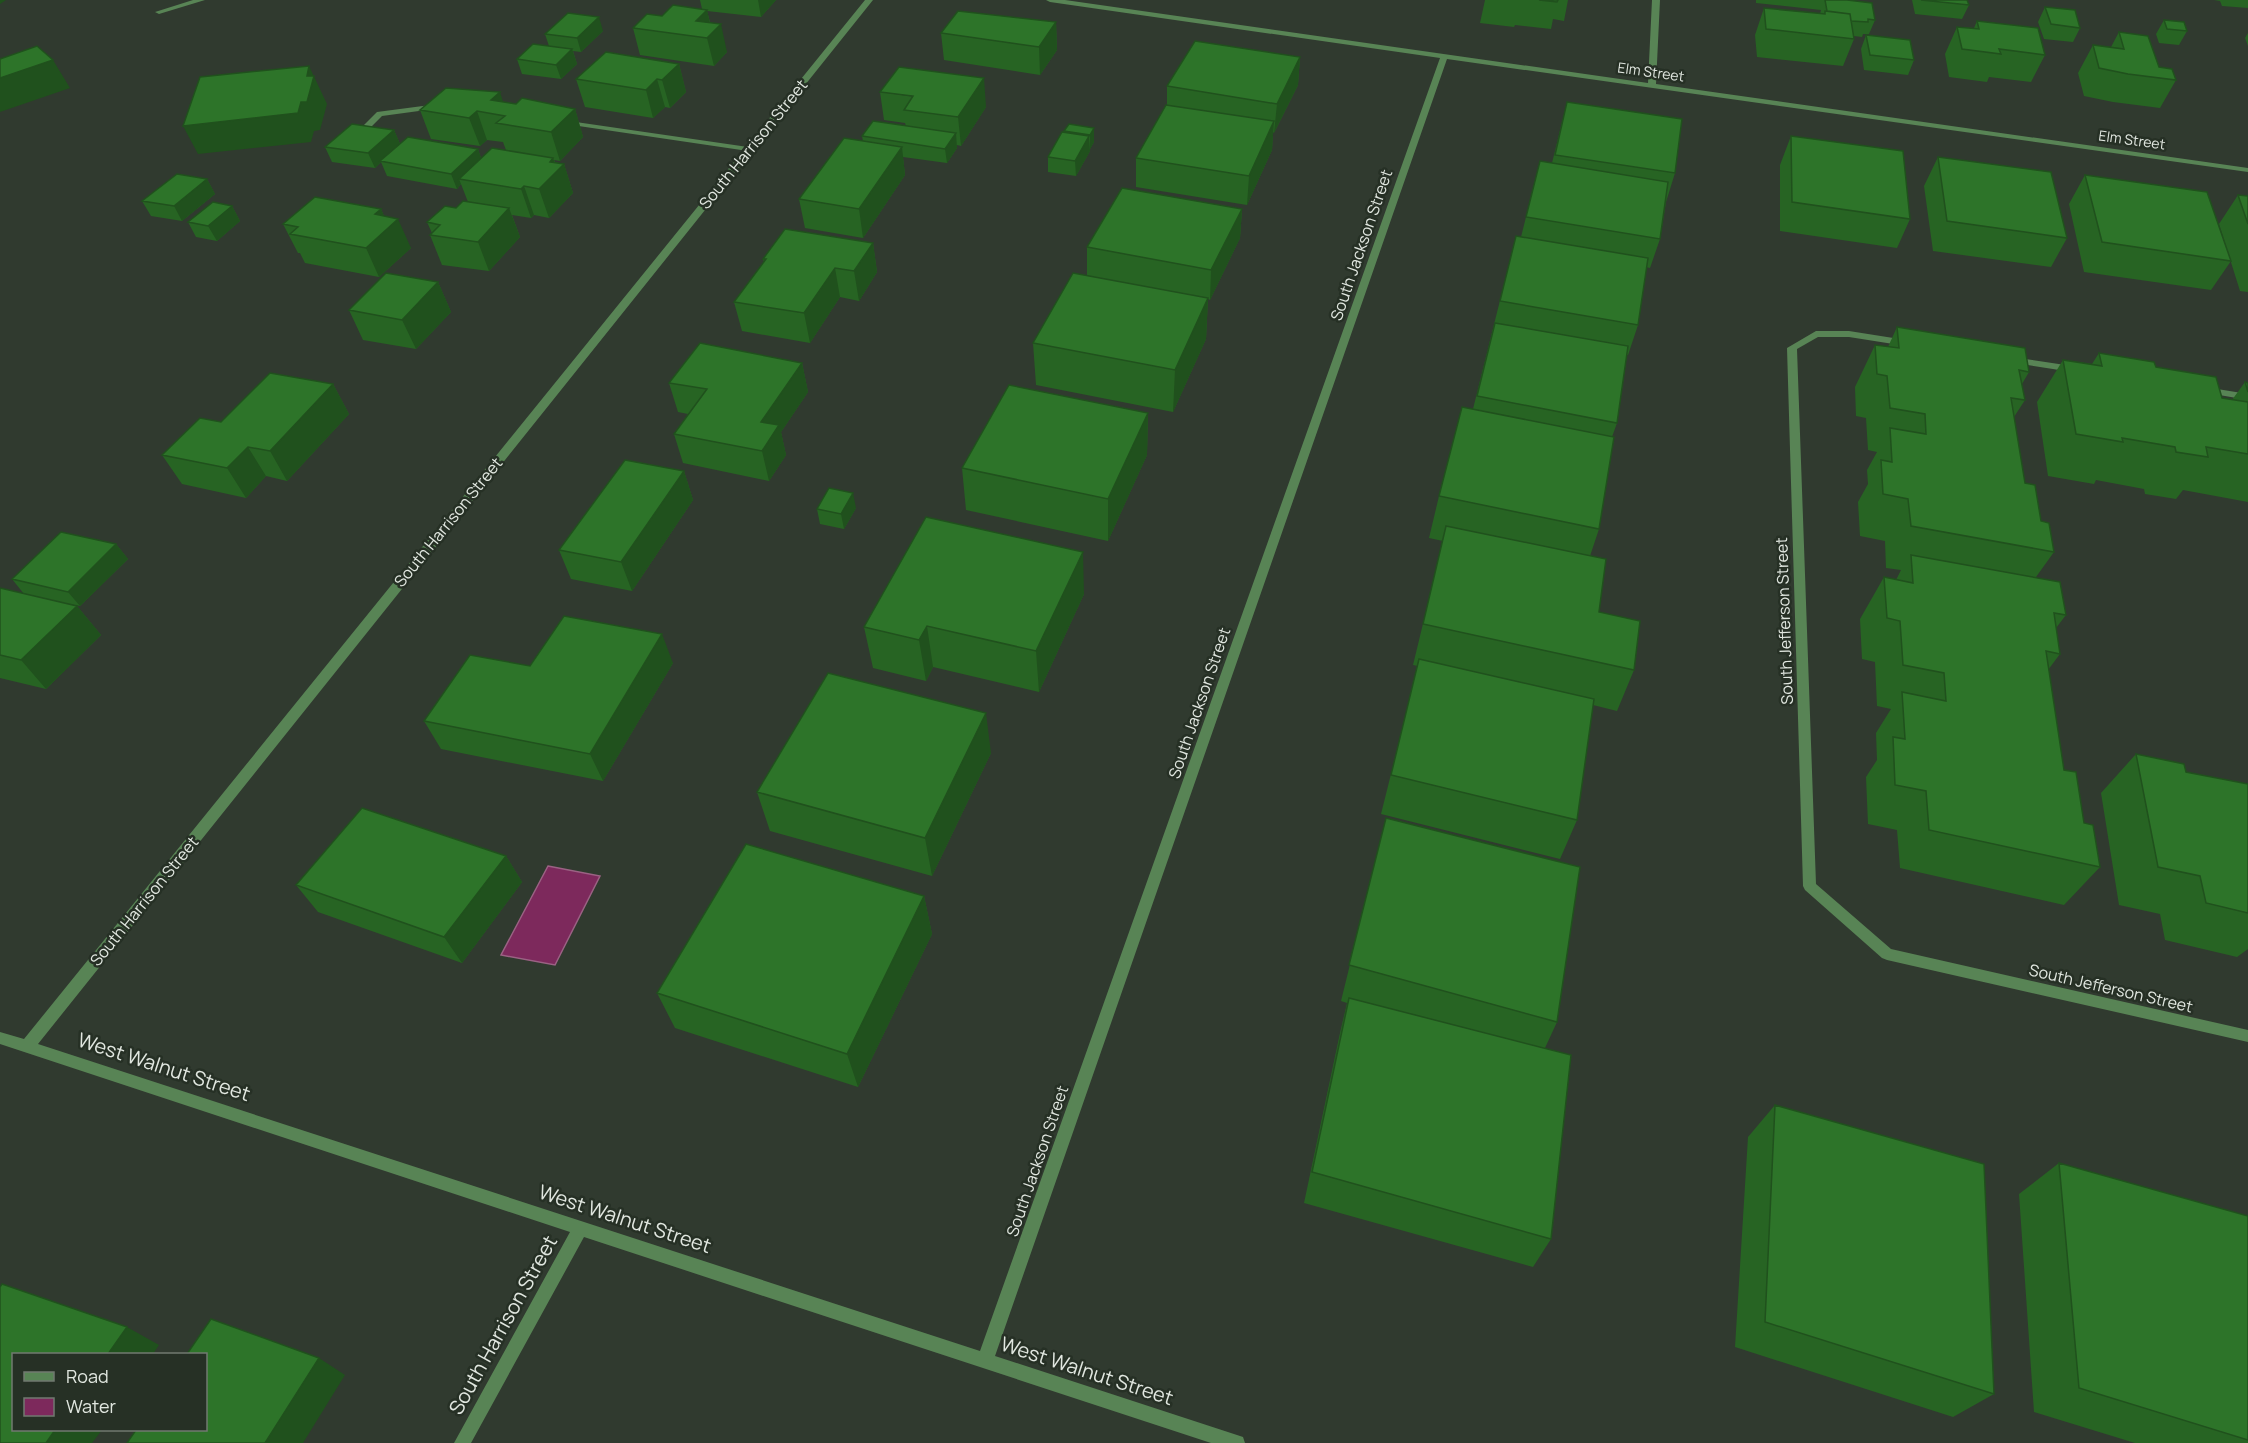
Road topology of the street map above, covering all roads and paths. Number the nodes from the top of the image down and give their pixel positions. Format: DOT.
graph roads {
  1 [pos="201,0"];
  2 [pos="869,0"];
  3 [pos="1050,0"];
  4 [pos="1656,0"];
  5 [pos="159,12"];
  6 [pos="1444,57"];
  7 [pos="1652,86"];
  8 [pos="452,106"];
  9 [pos="558,121"];
  10 [pos="364,129"];
  11 [pos="748,149"];
  12 [pos="2248,170"];
  13 [pos="1919,345"];
  14 [pos="2001,358"];
  15 [pos="2084,371"];
  16 [pos="2189,388"];
  17 [pos="2248,397"];
  18 [pos="2248,1036"];
  19 [pos="0,1038"];
  20 [pos="28,1045"];
  21 [pos="581,1227"];
  22 [pos="985,1360"];
  23 [pos="462,1443"];
  24 [pos="1237,1443"];
  1 -- 5 [label="street"];
  2 -- 11 [label="street, South Harrison Street"];
  3 -- 6 [label="street, Elm Street"];
  4 -- 7 [label="street"];
  6 -- 7 [label="street, Elm Street"];
  6 -- 22 [label="street, South Jackson Street"];
  7 -- 12 [label="street, Elm Street"];
  8 -- 10 [label="street"];
  9 -- 11 [label="street"];
  11 -- 20 [label="street, South Harrison Street"];
  13 -- 18 [label="street, South Jefferson Street"];
  14 -- 15 [label="street"];
  16 -- 17 [label="street"];
  19 -- 20 [label="street, West Walnut Street"];
  20 -- 21 [label="street, West Walnut Street"];
  21 -- 22 [label="street, West Walnut Street"];
  21 -- 23 [label="street, South Harrison Street"];
  22 -- 24 [label="street, West Walnut Street"];
}
